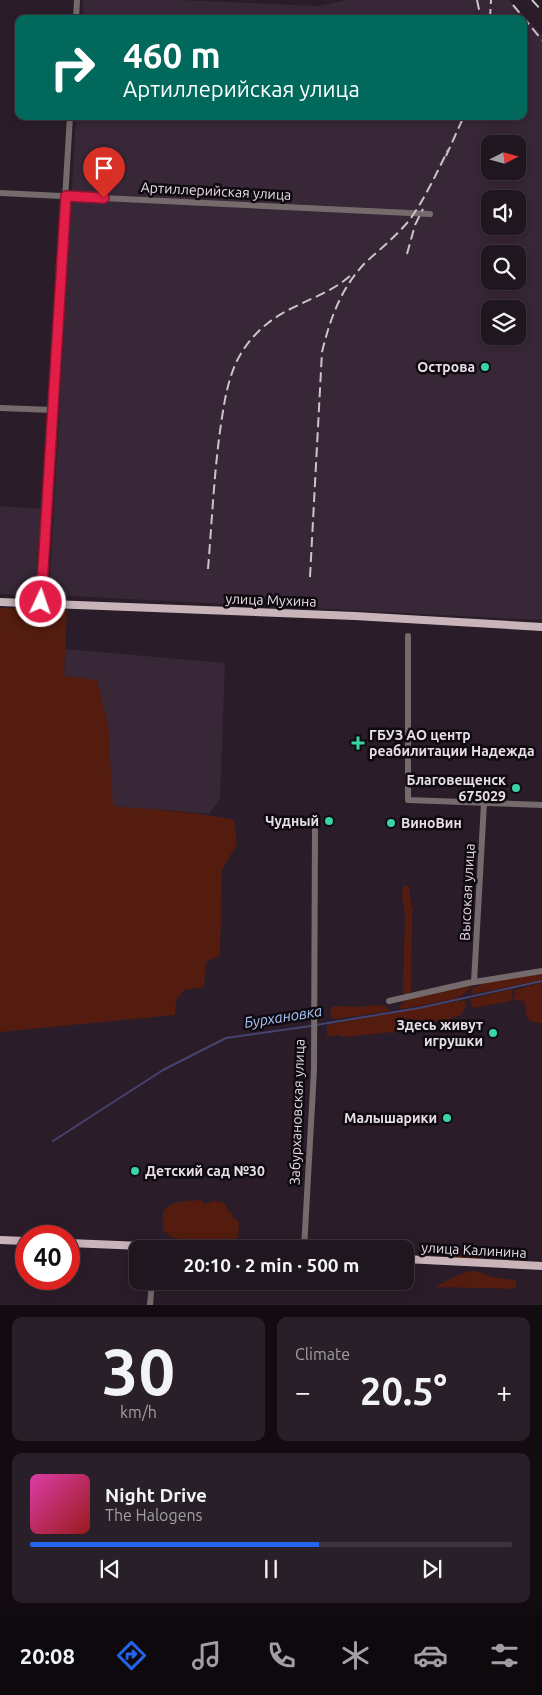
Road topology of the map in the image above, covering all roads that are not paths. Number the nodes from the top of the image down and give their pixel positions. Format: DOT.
graph roads {
  1 [pos="77,0"];
  2 [pos="76,15"];
  3 [pos="70,120"];
  4 [pos="0,194"];
  5 [pos="66,196"];
  6 [pos="430,214"];
  7 [pos="0,408"];
  8 [pos="53,410"];
  9 [pos="0,602"];
  10 [pos="41,602"];
  11 [pos="542,627"];
  12 [pos="408,636"];
  13 [pos="484,803"];
  14 [pos="542,805"];
  15 [pos="315,826"];
  16 [pos="542,971"];
  17 [pos="474,982"];
  18 [pos="389,1001"];
  19 [pos="0,1240"];
  20 [pos="304,1240"];
  21 [pos="15,1241"];
  22 [pos="80,1244"];
  23 [pos="129,1246"];
  24 [pos="414,1259"];
  25 [pos="542,1266"];
  26 [pos="151,1290"];
  27 [pos="150,1305"];
  1 -- 2 [label="street"];
  3 -- 5 [label="street"];
  4 -- 5 [label="street, Артиллерийская улица"];
  5 -- 6 [label="street, Артиллерийская улица"];
  5 -- 8 [label="street"];
  7 -- 8 [label="street"];
  8 -- 10 [label="street"];
  9 -- 10 [label="main road, улица Мухина"];
  10 -- 11 [label="main road, улица Мухина"];
  12 -- 13 [label="street"];
  13 -- 14 [label="street"];
  13 -- 17 [label="street, Высокая улица"];
  15 -- 20 [label="street, Забурхановская улица"];
  16 -- 17 [label="street"];
  17 -- 18 [label="street"];
  19 -- 21 [label="main road"];
  22 -- 23 [label="main road"];
  24 -- 25 [label="main road, улица Калинина"];
  26 -- 27 [label="street"];
}
